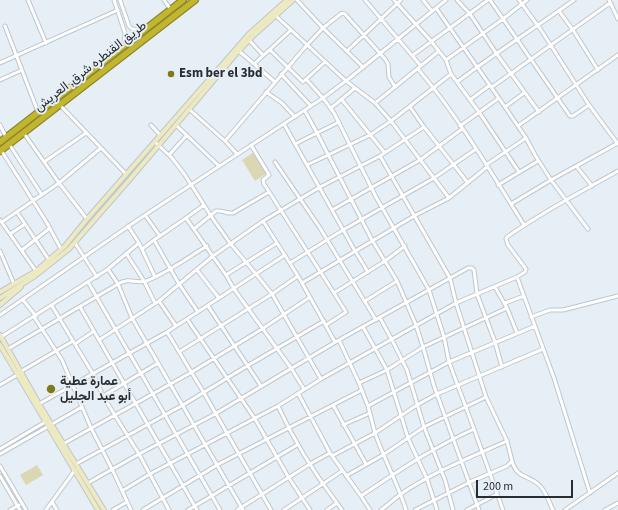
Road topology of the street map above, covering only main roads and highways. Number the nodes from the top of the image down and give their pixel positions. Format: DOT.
graph roads {
  1 [pos="183,0"];
  2 [pos="195,0"];
  3 [pos="287,0"];
  4 [pos="293,0"];
  5 [pos="269,18"];
  6 [pos="218,72"];
  7 [pos="0,142"];
  8 [pos="0,151"];
  9 [pos="35,276"];
  10 [pos="0,292"];
  11 [pos="0,298"];
  12 [pos="0,305"];
  13 [pos="1,336"];
  14 [pos="0,345"];
  15 [pos="4,352"];
  16 [pos="19,373"];
  17 [pos="48,423"];
  18 [pos="102,510"];
  1 -- 7 [label="highway, طريق القنطره شرق, العريش"];
  2 -- 8 [label="highway, طريق القنطره شرق, العريش"];
  3 -- 5 [label="main road"];
  4 -- 5 [label="main road"];
  5 -- 6 [label="main road"];
  5 -- 6 [label="main road"];
  6 -- 9 [label="main road"];
  6 -- 10 [label="main road"];
  9 -- 11 [label="main road"];
  9 -- 12 [label="main road"];
  13 -- 15 [label="main road"];
  14 -- 15 [label="main road"];
  15 -- 16 [label="main road"];
  16 -- 17 [label="main road"];
  16 -- 17 [label="main road"];
  17 -- 18 [label="main road"];
  17 -- 18 [label="main road"];
}
